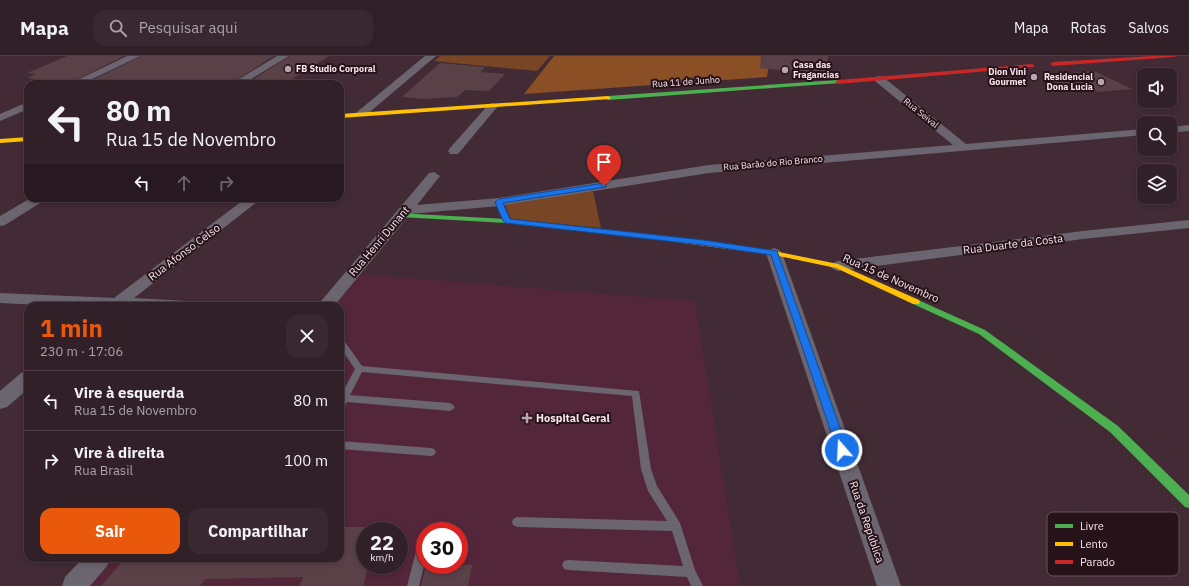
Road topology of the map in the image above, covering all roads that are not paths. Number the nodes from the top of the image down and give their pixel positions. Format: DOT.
graph roads {
  1 [pos="135,56"];
  2 [pos="284,56"];
  3 [pos="431,56"];
  4 [pos="1174,56"];
  5 [pos="1036,61"];
  6 [pos="879,79"];
  7 [pos="83,80"];
  8 [pos="243,80"];
  9 [pos="493,106"];
  10 [pos="24,107"];
  11 [pos="362,114"];
  12 [pos="344,116"];
  13 [pos="0,118"];
  14 [pos="1189,128"];
  15 [pos="1177,129"];
  16 [pos="1137,133"];
  17 [pos="24,139"];
  18 [pos="0,141"];
  19 [pos="963,146"];
  20 [pos="454,151"];
  21 [pos="434,176"];
  22 [pos="34,202"];
  23 [pos="250,202"];
  24 [pos="499,202"];
  25 [pos="402,213"];
  26 [pos="506,221"];
  27 [pos="0,222"];
  28 [pos="1189,224"];
  29 [pos="774,253"];
  30 [pos="838,266"];
  31 [pos="0,298"];
  32 [pos="77,302"];
  33 [pos="119,302"];
  34 [pos="328,302"];
  35 [pos="344,347"];
  36 [pos="359,369"];
  37 [pos="24,381"];
  38 [pos="344,398"];
  39 [pos="0,402"];
  40 [pos="344,402"];
  41 [pos="450,407"];
  42 [pos="344,445"];
  43 [pos="431,452"];
  44 [pos="1189,503"];
  45 [pos="517,522"];
  46 [pos="676,526"];
  47 [pos="95,562"];
  48 [pos="568,565"];
  49 [pos="690,572"];
  50 [pos="416,574"];
  51 [pos="74,586"];
  52 [pos="413,586"];
  53 [pos="697,586"];
  54 [pos="889,586"];
  1 -- 7 [label="street"];
  2 -- 8 [label="street"];
  3 -- 11 [label="street"];
  4 -- 5 [label="street, Rua 11 de Junho"];
  5 -- 6 [label="street, Rua 11 de Junho"];
  6 -- 9 [label="street, Rua 11 de Junho"];
  6 -- 19 [label="street, Rua Seival"];
  9 -- 11 [label="street, Rua 11 de Junho"];
  9 -- 20 [label="street"];
  10 -- 13 [label="street"];
  11 -- 12 [label="street, Rua 11 de Junho"];
  14 -- 15 [label="street"];
  16 -- 19 [label="street, Rua Barão do Rio Branco"];
  17 -- 18 [label="street"];
  19 -- 24 [label="street, Rua Barão do Rio Branco"];
  21 -- 25 [label="street, Rua Henri Dunant"];
  22 -- 27 [label="street"];
  23 -- 33 [label="street, Rua Afonso Celso"];
  24 -- 25 [label="street, Rua Barão do Rio Branco"];
  24 -- 26 [label="street"];
  25 -- 26 [label="street, Rua 15 de Novembro"];
  25 -- 34 [label="street, Rua Henri Dunant"];
  26 -- 29 [label="street, Rua 15 de Novembro"];
  28 -- 30 [label="street, Rua Duarte da Costa"];
  29 -- 30 [label="street, Rua 15 de Novembro"];
  29 -- 54 [label="street, Rua da República"];
  30 -- 44 [label="street, Rua 15 de Novembro"];
  31 -- 32 [label="street"];
  35 -- 36 [label="lane"];
  36 -- 38 [label="lane"];
  36 -- 46 [label="lane"];
  37 -- 39 [label="street"];
  40 -- 41 [label="lane"];
  42 -- 43 [label="lane"];
  45 -- 46 [label="lane"];
  46 -- 49 [label="lane"];
  47 -- 51 [label="street"];
  48 -- 49 [label="lane"];
  49 -- 53 [label="lane"];
  50 -- 52 [label="lane"];
}
